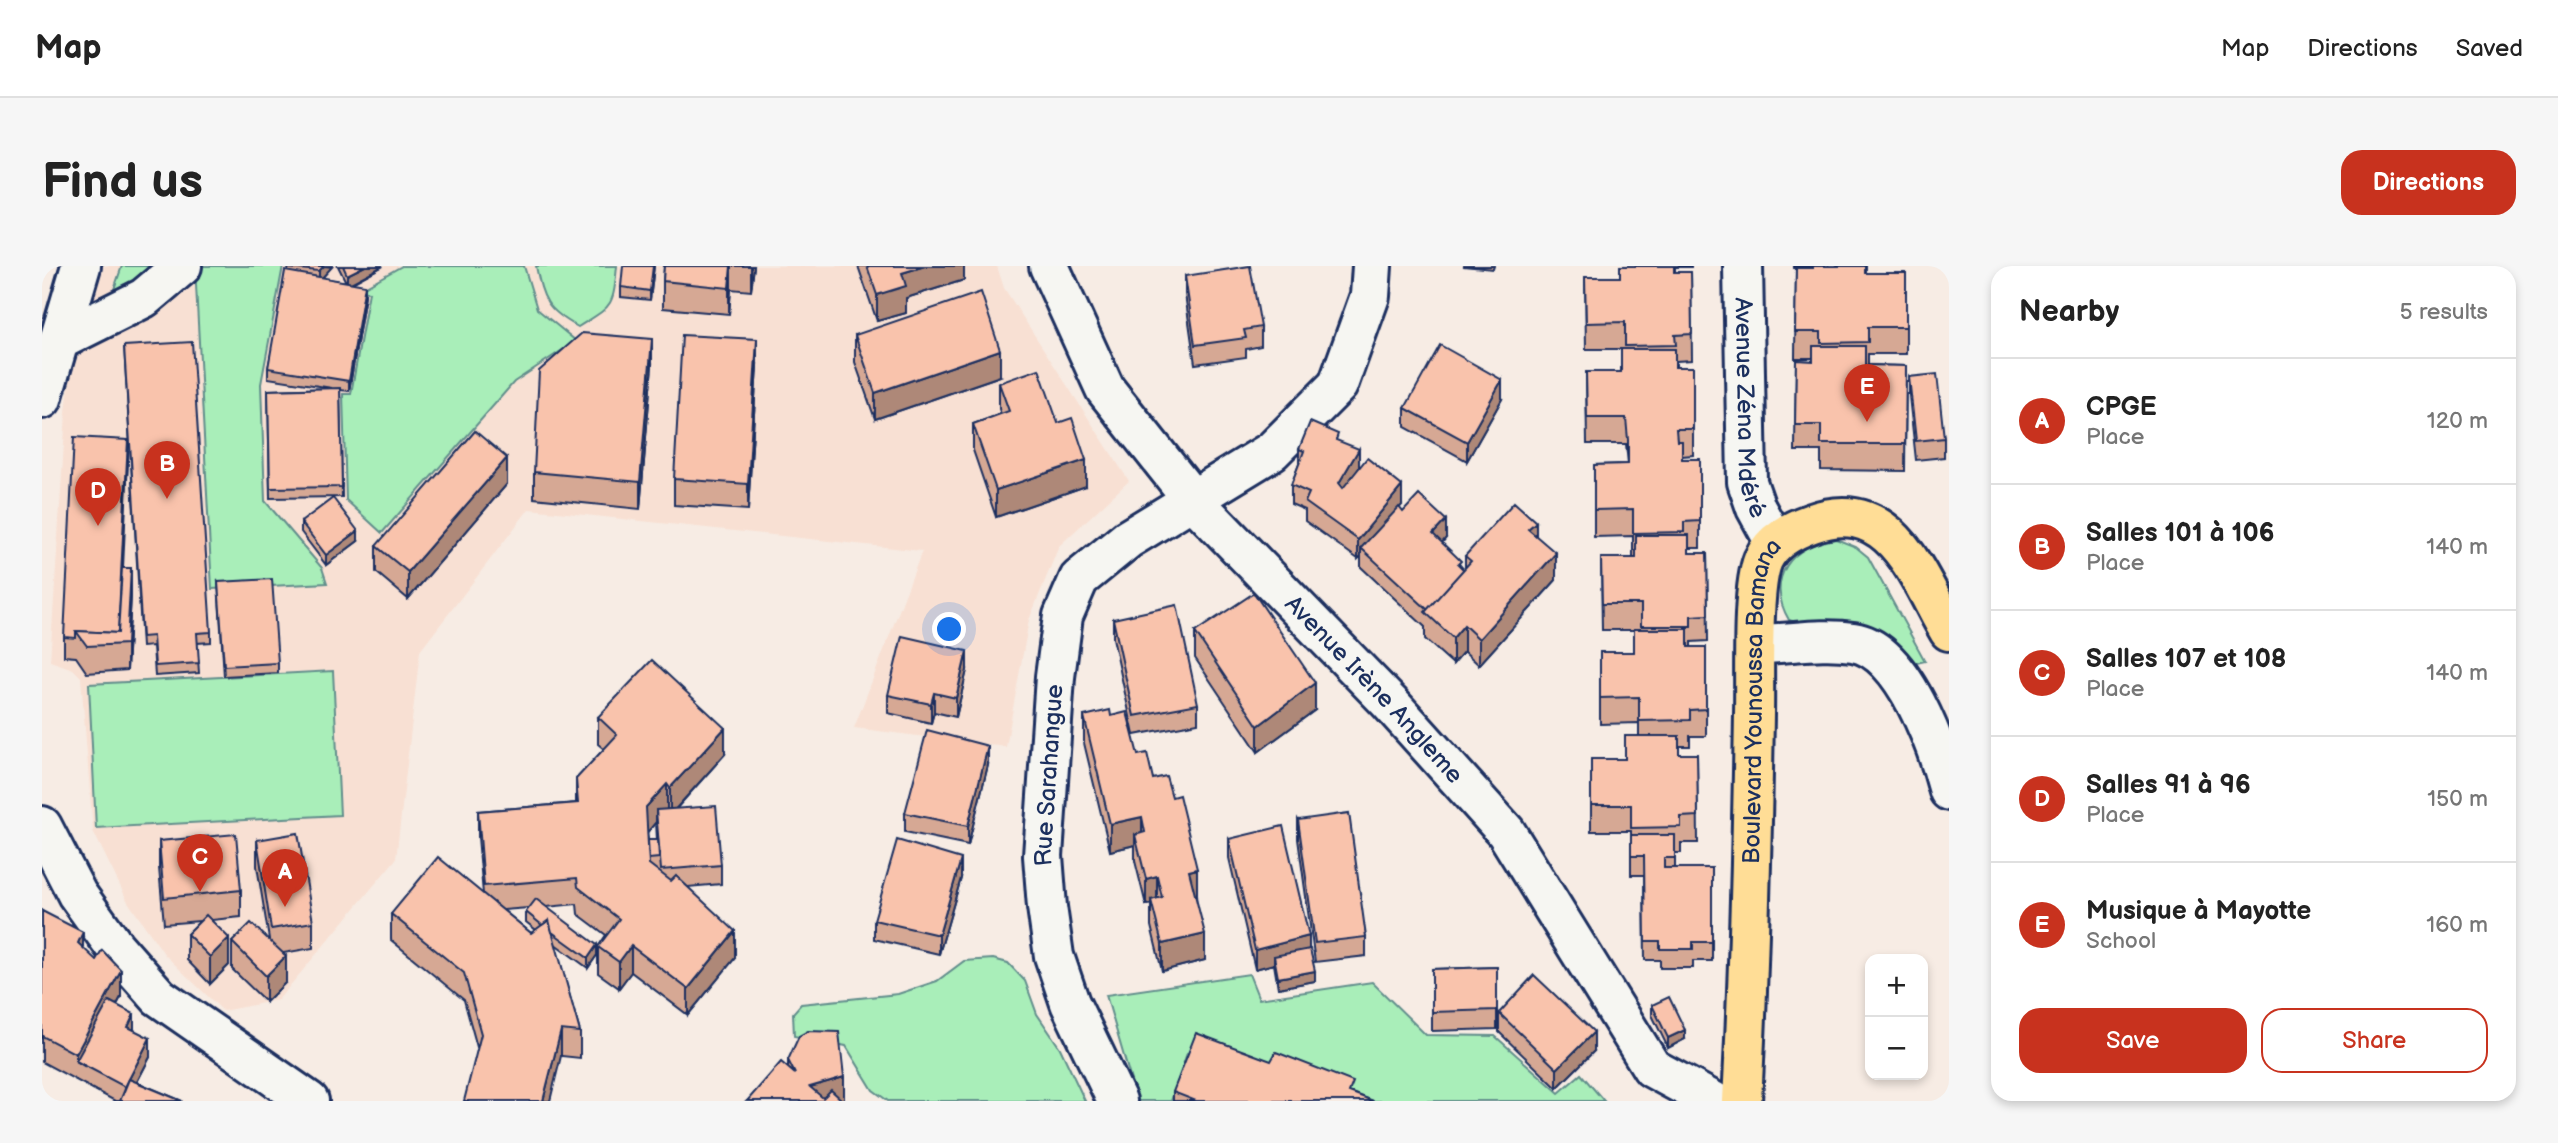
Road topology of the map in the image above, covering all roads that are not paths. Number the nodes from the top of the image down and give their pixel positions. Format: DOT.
graph roads {
  1 [pos="81,266"];
  2 [pos="182,266"];
  3 [pos="1049,266"];
  4 [pos="1372,266"];
  5 [pos="1743,266"];
  6 [pos="62,339"];
  7 [pos="42,399"];
  8 [pos="1192,500"];
  9 [pos="1775,543"];
  10 [pos="1949,631"];
  11 [pos="1755,645"];
  12 [pos="1949,791"];
  13 [pos="42,826"];
  14 [pos="309,1101"];
  15 [pos="1117,1101"];
  16 [pos="1713,1101"];
  17 [pos="1742,1101"];
  1 -- 6 [label="street"];
  2 -- 6 [label="street"];
  3 -- 8 [label="street, Avenue Irène Angleme"];
  4 -- 8 [label="street, Rue Sarahangue"];
  5 -- 9 [label="street, Avenue Zéna Mdéré"];
  6 -- 7 [label="street"];
  8 -- 15 [label="street, Rue Sarahangue"];
  8 -- 16 [label="street, Avenue Irène Angleme"];
  9 -- 10 [label="main road, Boulevard Younoussa Bamana"];
  9 -- 11 [label="main road, Boulevard Younoussa Bamana"];
  11 -- 12 [label="street"];
  11 -- 17 [label="main road, Boulevard Younoussa Bamana"];
  13 -- 14 [label="street"];
}
